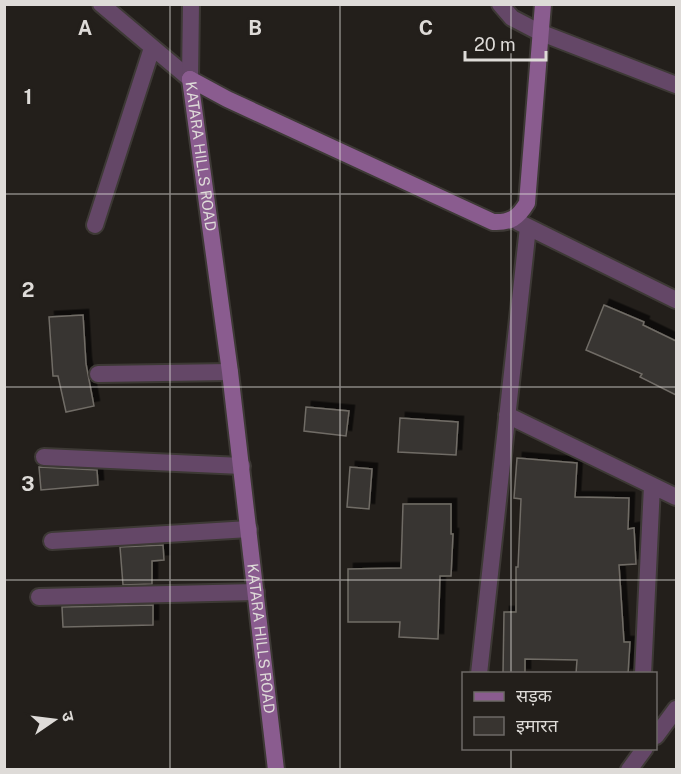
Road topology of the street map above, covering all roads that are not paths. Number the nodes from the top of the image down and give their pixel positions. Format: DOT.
graph roads {
  1 [pos="101,4"];
  2 [pos="191,4"];
  3 [pos="500,4"];
  4 [pos="543,4"];
  5 [pos="539,32"];
  6 [pos="152,48"];
  7 [pos="190,79"];
  8 [pos="676,85"];
  9 [pos="520,223"];
  10 [pos="95,225"];
  11 [pos="676,300"];
  12 [pos="230,372"];
  13 [pos="99,374"];
  14 [pos="507,415"];
  15 [pos="44,457"];
  16 [pos="242,466"];
  17 [pos="652,486"];
  18 [pos="676,497"];
  19 [pos="249,530"];
  20 [pos="52,541"];
  21 [pos="256,592"];
  22 [pos="39,597"];
  23 [pos="479,672"];
  24 [pos="643,672"];
  25 [pos="676,709"];
  26 [pos="657,735"];
  27 [pos="644,750"];
  28 [pos="276,770"];
  29 [pos="629,770"];
  1 -- 6 [label="street"];
  2 -- 7 [label="street"];
  3 -- 5 [label="street"];
  4 -- 5 [label="main road"];
  5 -- 8 [label="street"];
  5 -- 9 [label="main road"];
  6 -- 7 [label="street"];
  6 -- 10 [label="street"];
  7 -- 9 [label="main road, KATARA HILLS ROAD"];
  7 -- 12 [label="main road, KATARA HILLS ROAD"];
  9 -- 11 [label="street"];
  9 -- 14 [label="street"];
  12 -- 13 [label="street"];
  12 -- 16 [label="main road, KATARA HILLS ROAD"];
  14 -- 17 [label="street"];
  14 -- 23 [label="street"];
  15 -- 16 [label="street"];
  16 -- 19 [label="main road, KATARA HILLS ROAD"];
  17 -- 18 [label="street"];
  17 -- 24 [label="street"];
  19 -- 20 [label="street"];
  19 -- 21 [label="main road, KATARA HILLS ROAD"];
  21 -- 22 [label="street"];
  21 -- 28 [label="main road, KATARA HILLS ROAD"];
  25 -- 26 [label="street"];
  27 -- 29 [label="street"];
}
